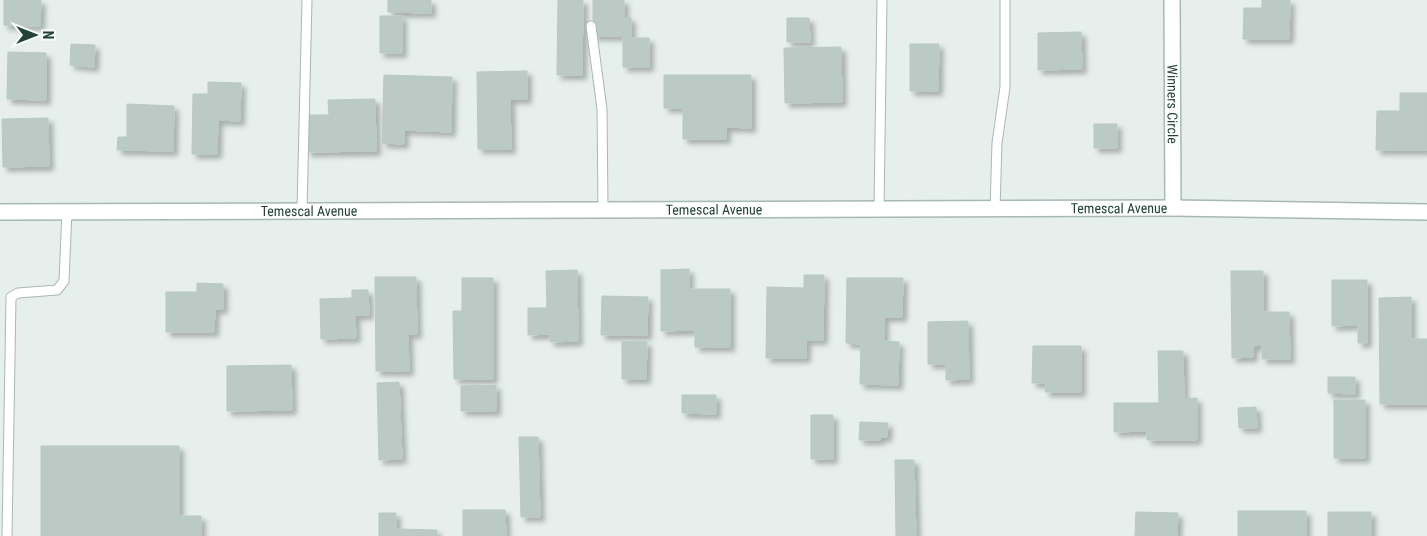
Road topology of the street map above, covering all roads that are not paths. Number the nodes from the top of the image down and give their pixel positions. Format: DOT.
graph roads {
  1 [pos="307,0"];
  2 [pos="882,0"];
  3 [pos="1005,0"];
  4 [pos="1172,0"];
  5 [pos="591,26"];
  6 [pos="603,208"];
  7 [pos="1173,208"];
  8 [pos="879,209"];
  9 [pos="995,209"];
  10 [pos="302,210"];
  11 [pos="67,211"];
  12 [pos="0,212"];
  13 [pos="1427,212"];
  14 [pos="4,424"];
  15 [pos="7,536"];
  1 -- 10 [label="lane"];
  2 -- 8 [label="lane"];
  3 -- 9 [label="lane"];
  4 -- 7 [label="street, Winners Circle"];
  5 -- 6 [label="lane"];
  6 -- 8 [label="street, Temescal Avenue"];
  6 -- 10 [label="street, Temescal Avenue"];
  7 -- 9 [label="street, Temescal Avenue"];
  7 -- 13 [label="street, Temescal Avenue"];
  8 -- 9 [label="street, Temescal Avenue"];
  10 -- 11 [label="street, Temescal Avenue"];
  11 -- 12 [label="street, Temescal Avenue"];
  11 -- 14 [label="lane"];
  14 -- 15 [label="lane"];
}
